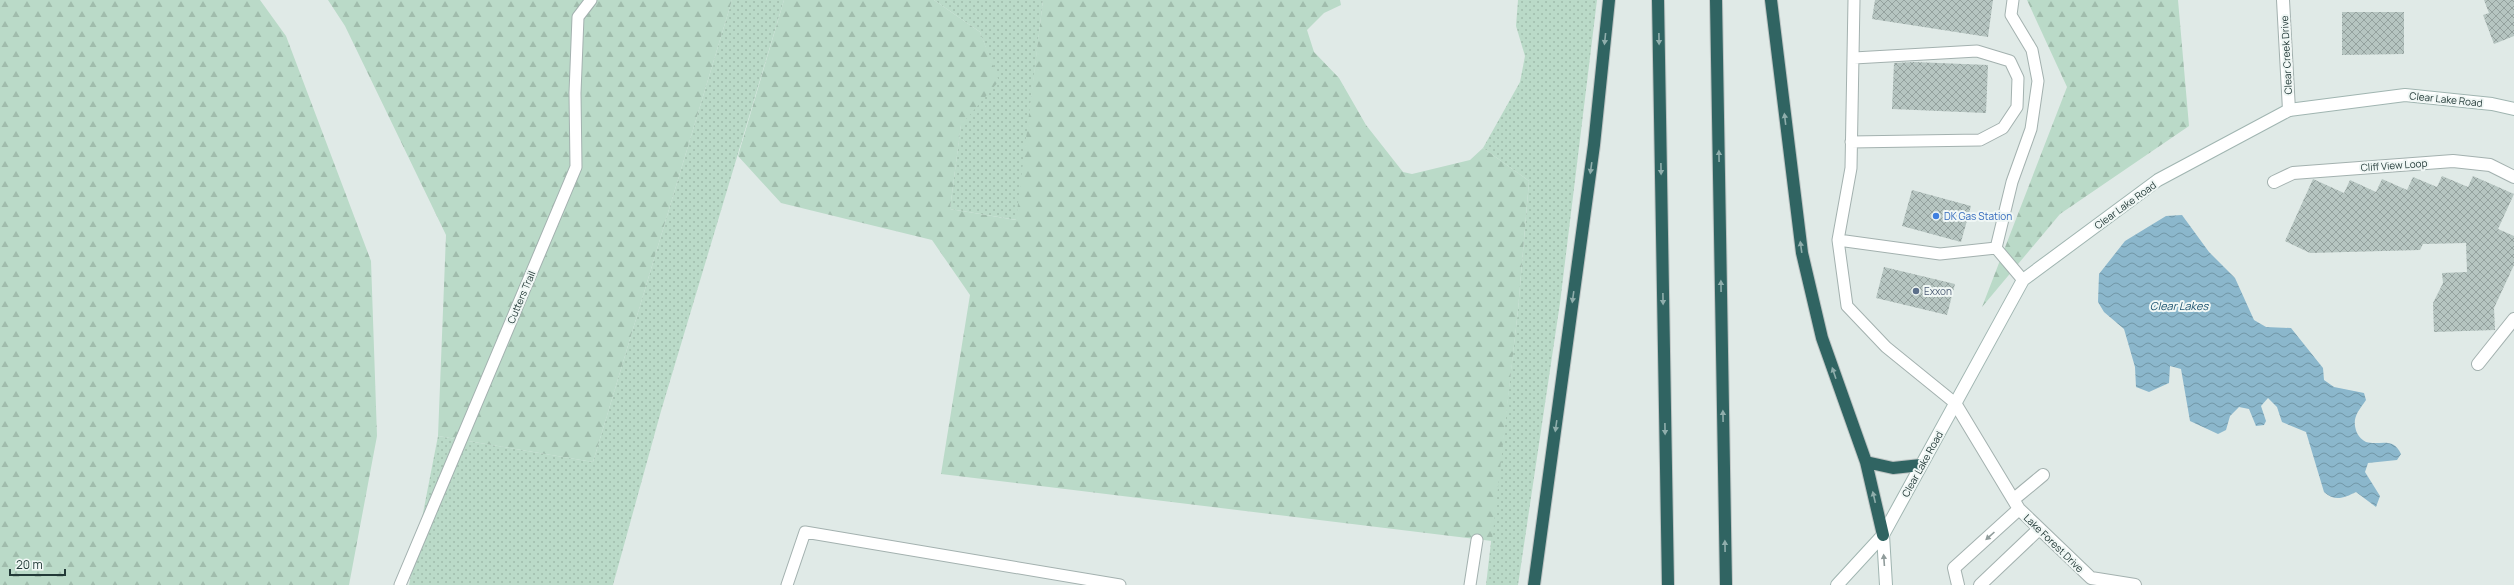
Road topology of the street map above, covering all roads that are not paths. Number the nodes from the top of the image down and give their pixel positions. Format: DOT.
graph roads {
  1 [pos="591,0"];
  2 [pos="1610,0"];
  3 [pos="1658,0"];
  4 [pos="1716,0"];
  5 [pos="1771,0"];
  6 [pos="1854,0"];
  7 [pos="2013,0"];
  8 [pos="2283,0"];
  9 [pos="1854,58"];
  10 [pos="2514,109"];
  11 [pos="2289,110"];
  12 [pos="1852,142"];
  13 [pos="2514,177"];
  14 [pos="2274,182"];
  15 [pos="1838,240"];
  16 [pos="1996,248"];
  17 [pos="2023,280"];
  18 [pos="2514,319"];
  19 [pos="2478,364"];
  20 [pos="1955,403"];
  21 [pos="1866,462"];
  22 [pos="1921,465"];
  23 [pos="2043,475"];
  24 [pos="2017,504"];
  25 [pos="2039,529"];
  26 [pos="1883,535"];
  27 [pos="1477,540"];
  28 [pos="400,585"];
  29 [pos="787,585"];
  30 [pos="1120,585"];
  31 [pos="1470,585"];
  32 [pos="1534,585"];
  33 [pos="1668,585"];
  34 [pos="1726,585"];
  35 [pos="1837,585"];
  36 [pos="1886,585"];
  37 [pos="1958,585"];
  38 [pos="1980,585"];
  39 [pos="2135,585"];
  1 -- 28 [label="lane, Cutters Trail"];
  2 -- 32 [label="highway, one-way"];
  3 -- 33 [label="highway, one-way"];
  34 -- 4 [label="highway, one-way"];
  21 -- 5 [label="highway, one-way"];
  6 -- 9 [label="lane"];
  7 -- 16 [label="lane"];
  8 -- 11 [label="street, Clear Creek Drive"];
  9 -- 12 [label="lane"];
  9 -- 12 [label="lane"];
  10 -- 11 [label="street, Clear Lake Road"];
  11 -- 17 [label="street, Clear Lake Road"];
  12 -- 15 [label="lane"];
  13 -- 14 [label="street, Cliff View Loop"];
  15 -- 16 [label="lane"];
  15 -- 20 [label="lane"];
  16 -- 17 [label="lane"];
  17 -- 20 [label="street, Clear Lake Road"];
  18 -- 19 [label="street"];
  20 -- 22 [label="street, Clear Lake Road"];
  20 -- 24 [label="street, Lake Forest Drive"];
  21 -- 22 [label="highway"];
  26 -- 21 [label="highway, one-way"];
  22 -- 26 [label="street, Clear Lake Road"];
  23 -- 24 [label="street"];
  24 -- 25 [label="street, Lake Forest Drive"];
  24 -- 37 [label="street, Lake Forest Drive, one-way"];
  25 -- 38 [label="street"];
  25 -- 39 [label="street, Lake Forest Drive"];
  26 -- 35 [label="street, Clear Lake Road"];
  36 -- 26 [label="street, one-way"];
  27 -- 31 [label="lane"];
  29 -- 30 [label="lane"];
}
